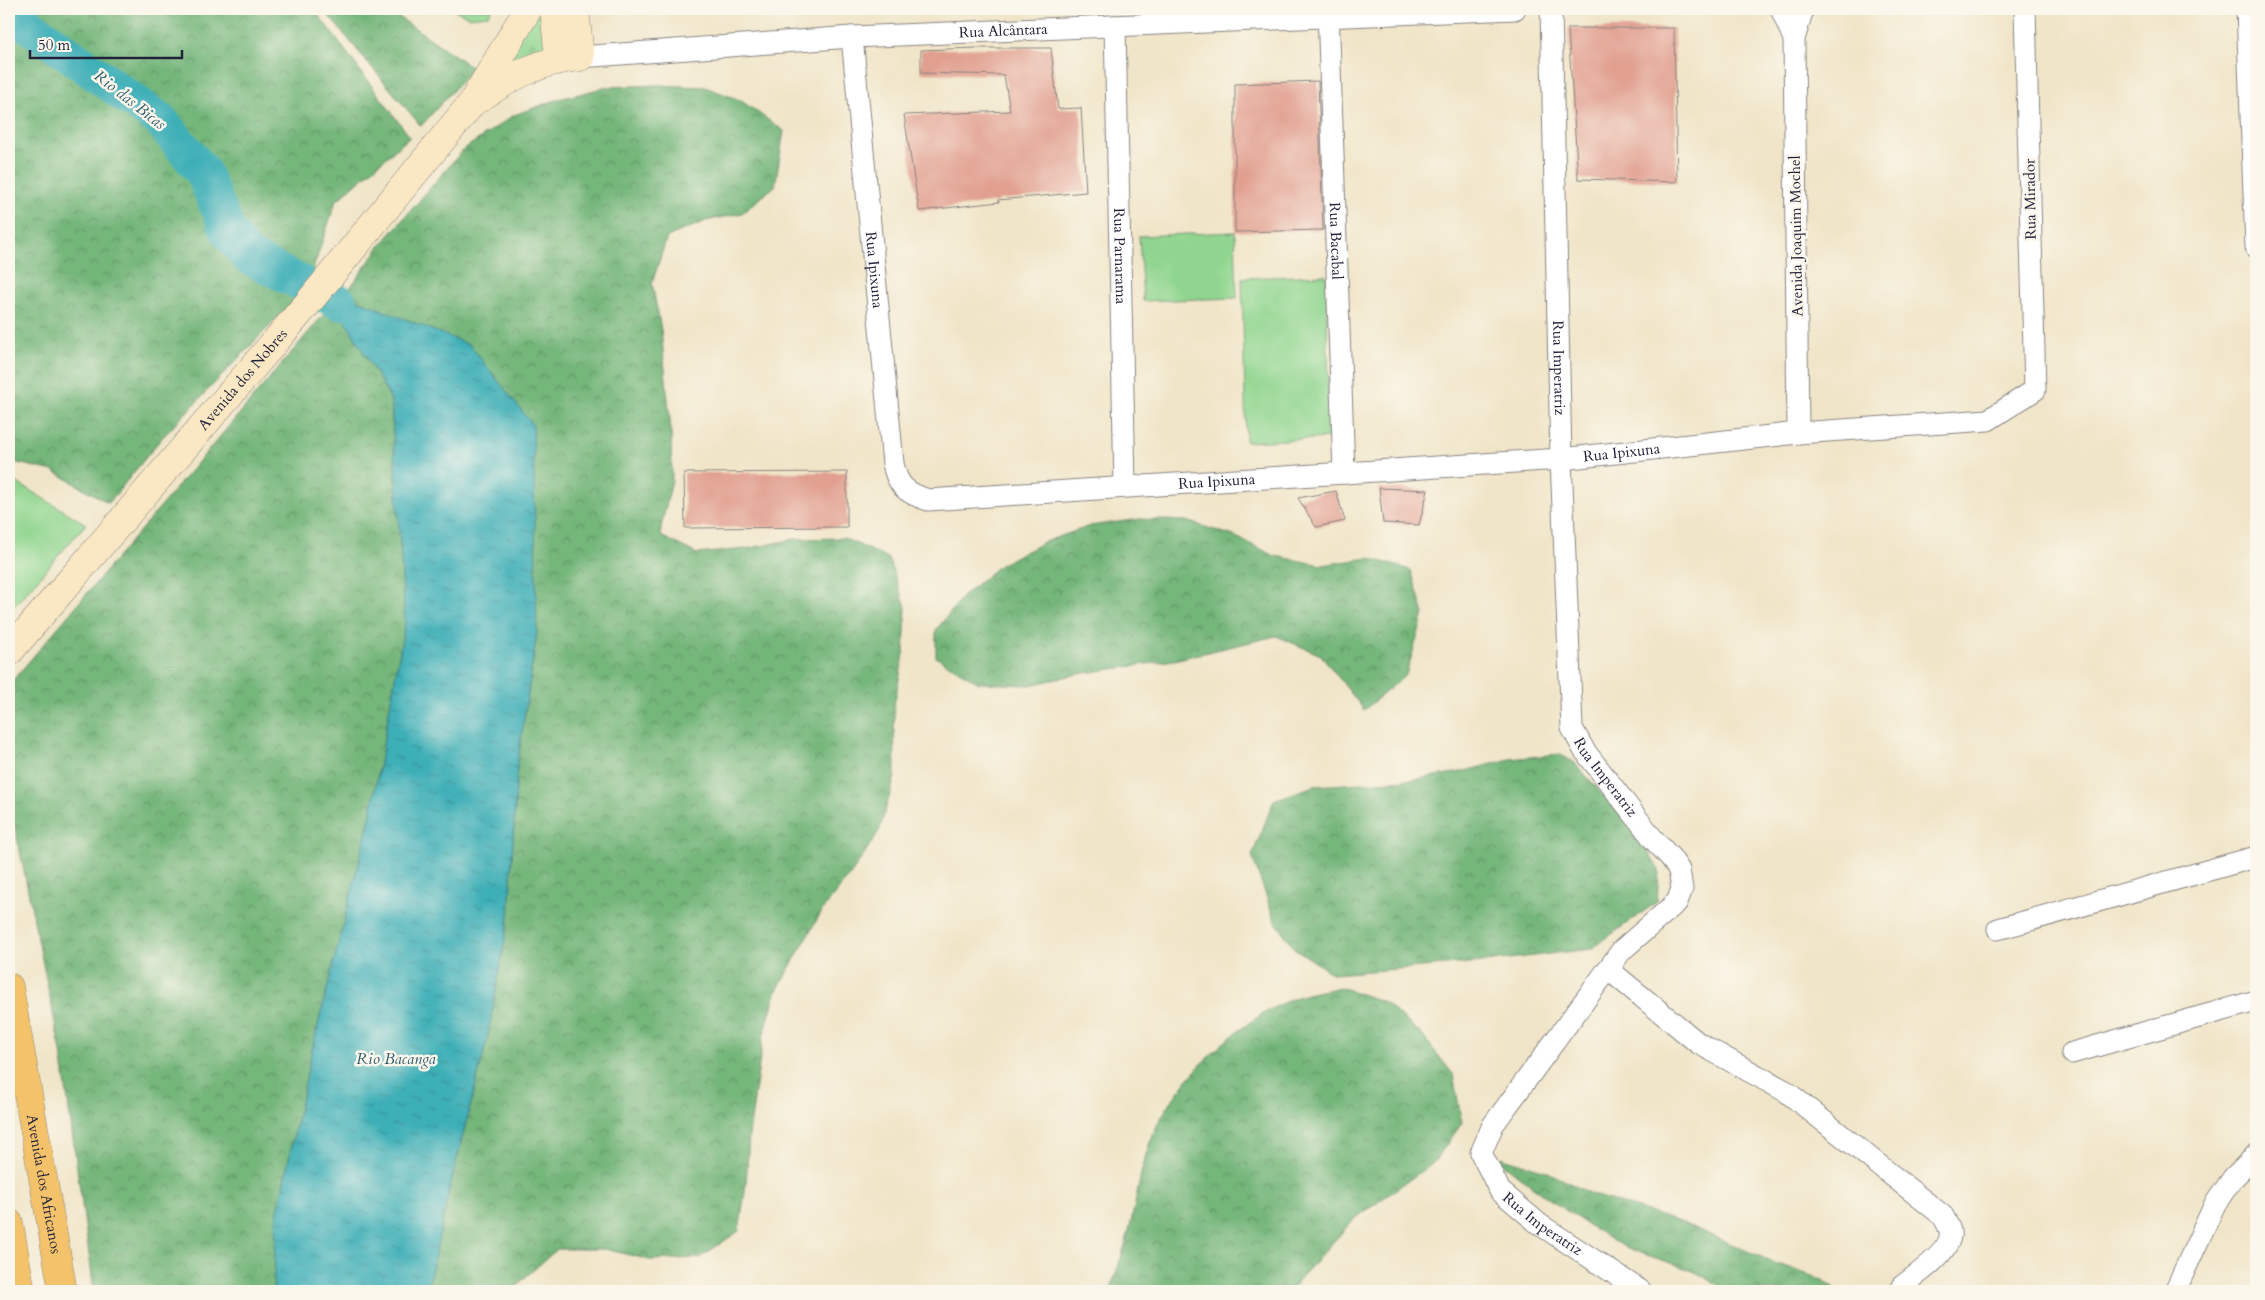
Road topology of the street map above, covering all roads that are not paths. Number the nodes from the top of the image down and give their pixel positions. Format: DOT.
graph roads {
  1 [pos="528,9"];
  2 [pos="554,9"];
  3 [pos="575,9"];
  4 [pos="1515,9"];
  5 [pos="1551,9"];
  6 [pos="1781,9"];
  7 [pos="1803,9"];
  8 [pos="2025,9"];
  9 [pos="2247,9"];
  10 [pos="1328,13"];
  11 [pos="1115,26"];
  12 [pos="852,37"];
  13 [pos="1794,39"];
  14 [pos="570,58"];
  15 [pos="472,103"];
  16 [pos="2256,247"];
  17 [pos="1988,420"];
  18 [pos="1798,434"];
  19 [pos="1561,459"];
  20 [pos="1344,473"];
  21 [pos="1125,486"];
  22 [pos="9,652"];
  23 [pos="2256,857"];
  24 [pos="1998,929"];
  25 [pos="1608,969"];
  26 [pos="9,988"];
  27 [pos="2256,1001"];
  28 [pos="2072,1053"];
  29 [pos="2256,1155"];
  30 [pos="9,1224"];
  31 [pos="1902,1286"];
  32 [pos="21,1291"];
  33 [pos="63,1291"];
  34 [pos="1640,1291"];
  35 [pos="2176,1291"];
  1 -- 15 [label="main road, Avenida dos Nobres"];
  2 -- 14 [label="main road"];
  3 -- 14 [label="main road"];
  4 -- 10 [label="street, Rua Alcântara"];
  5 -- 19 [label="street, Rua Imperatriz"];
  6 -- 13 [label="street, Avenida Joaquim Mochel"];
  7 -- 13 [label="street, Avenida Joaquim Mochel"];
  8 -- 17 [label="street, Rua Mirador"];
  9 -- 16 [label="street"];
  10 -- 11 [label="street, Rua Alcântara"];
  10 -- 20 [label="street, Rua Bacabal"];
  11 -- 12 [label="street, Rua Alcântara"];
  11 -- 21 [label="street, Rua Parnarama"];
  12 -- 14 [label="street, Rua Alcântara"];
  12 -- 21 [label="street, Rua Ipixuna"];
  13 -- 18 [label="street, Avenida Joaquim Mochel"];
  14 -- 15 [label="main road, Avenida dos Nobres"];
  15 -- 22 [label="main road, Avenida dos Nobres"];
  17 -- 18 [label="street, Rua Ipixuna"];
  18 -- 19 [label="street, Rua Ipixuna"];
  19 -- 20 [label="street, Rua Ipixuna"];
  19 -- 25 [label="street, Rua Imperatriz"];
  20 -- 21 [label="street, Rua Ipixuna"];
  23 -- 24 [label="street"];
  25 -- 31 [label="street"];
  25 -- 34 [label="street, Rua Imperatriz"];
  26 -- 33 [label="main road, Avenida dos Africanos"];
  27 -- 28 [label="street"];
  29 -- 35 [label="street"];
  30 -- 32 [label="main road"];
}
